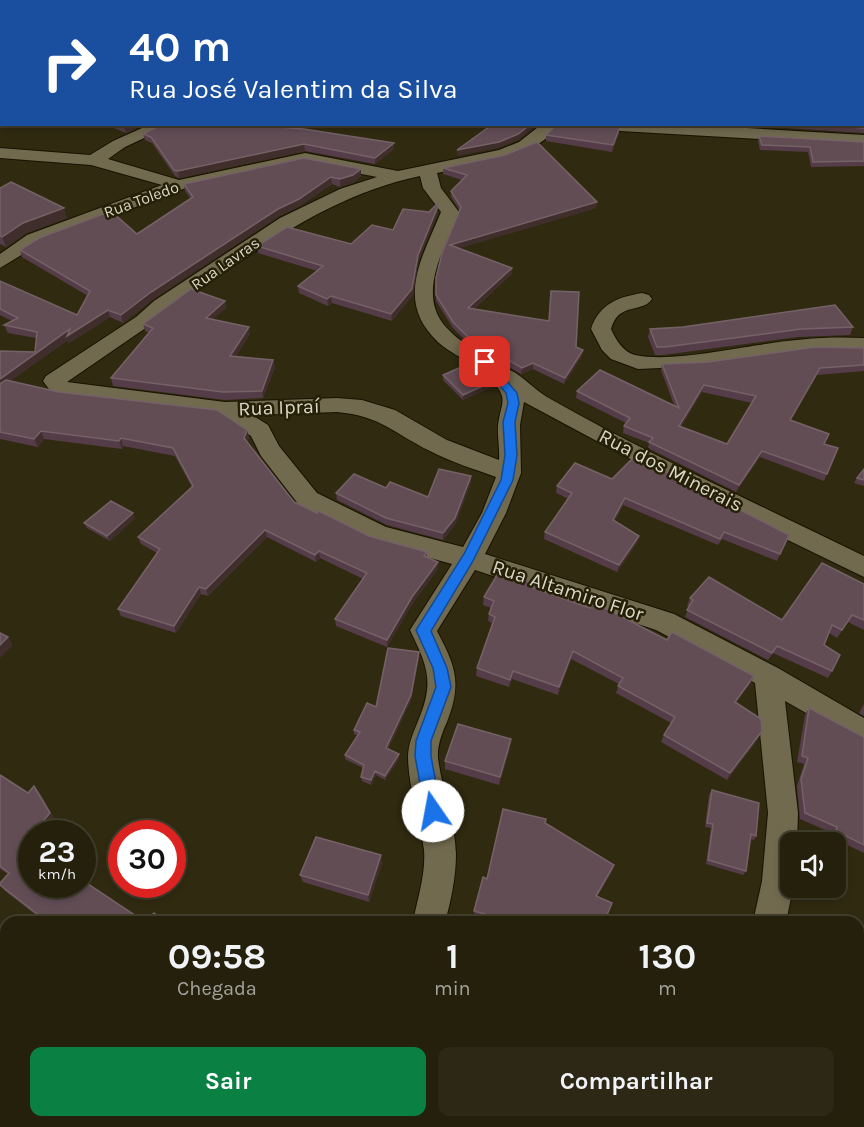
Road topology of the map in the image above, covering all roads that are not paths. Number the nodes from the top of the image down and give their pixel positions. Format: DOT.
graph roads {
  1 [pos="161,126"];
  2 [pos="551,126"];
  3 [pos="620,126"];
  4 [pos="864,140"];
  5 [pos="0,153"];
  6 [pos="96,159"];
  7 [pos="428,171"];
  8 [pos="397,176"];
  9 [pos="178,185"];
  10 [pos="0,262"];
  11 [pos="642,298"];
  12 [pos="864,345"];
  13 [pos="485,362"];
  14 [pos="65,372"];
  15 [pos="225,409"];
  16 [pos="509,473"];
  17 [pos="468,558"];
  18 [pos="864,567"];
  19 [pos="768,676"];
  20 [pos="864,733"];
  21 [pos="431,916"];
  22 [pos="771,916"];
  1 -- 6 [label="street"];
  2 -- 7 [label="street"];
  3 -- 4 [label="street"];
  5 -- 6 [label="street"];
  6 -- 9 [label="street"];
  7 -- 8 [label="street"];
  7 -- 13 [label="street"];
  8 -- 9 [label="street, Rua Toledo"];
  8 -- 14 [label="street, Rua Lavras"];
  9 -- 10 [label="street, Rua Toledo"];
  11 -- 12 [label="street"];
  13 -- 16 [label="street"];
  13 -- 18 [label="street, Rua dos Minerais"];
  14 -- 15 [label="street, Rua Ipraí"];
  15 -- 16 [label="street, Rua Ipraí"];
  15 -- 17 [label="street, Rua Altamiro Flor"];
  16 -- 17 [label="street"];
  17 -- 19 [label="street, Rua Altamiro Flor"];
  17 -- 21 [label="street"];
  19 -- 20 [label="street, Rua Altamiro Flor"];
  19 -- 22 [label="street"];
}
